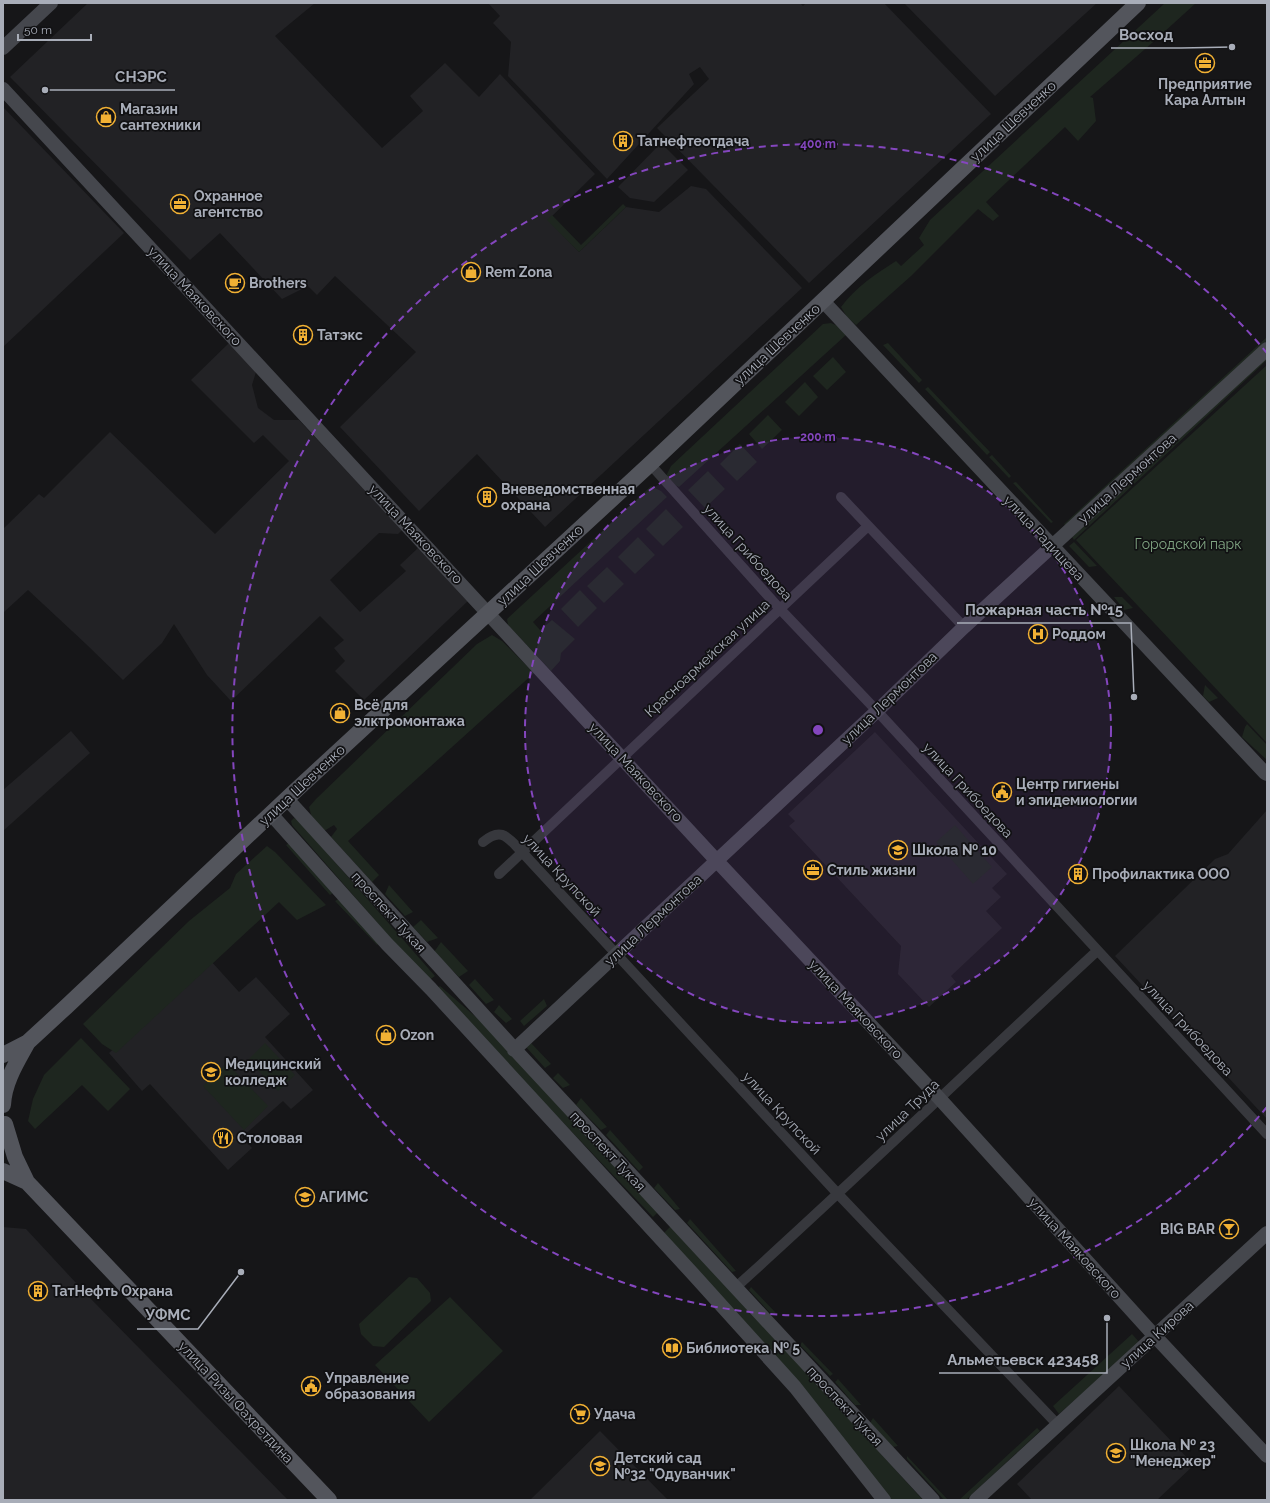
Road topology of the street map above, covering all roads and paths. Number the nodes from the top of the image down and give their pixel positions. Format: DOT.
graph roads {
  1 [pos="51,3"];
  2 [pos="1138,3"];
  3 [pos="3,48"];
  4 [pos="3,89"];
  5 [pos="823,301"];
  6 [pos="1267,350"];
  7 [pos="650,464"];
  8 [pos="841,497"];
  9 [pos="868,526"];
  10 [pos="1051,546"];
  11 [pos="780,609"];
  12 [pos="489,613"];
  13 [pos="964,627"];
  14 [pos="877,711"];
  15 [pos="622,757"];
  16 [pos="1267,774"];
  17 [pos="287,799"];
  18 [pos="271,814"];
  19 [pos="483,842"];
  20 [pos="522,852"];
  21 [pos="716,860"];
  22 [pos="499,874"];
  23 [pos="1097,951"];
  24 [pos="616,955"];
  25 [pos="445,974"];
  26 [pos="430,989"];
  27 [pos="28,1042"];
  28 [pos="514,1050"];
  29 [pos="3,1055"];
  30 [pos="939,1098"];
  31 [pos="3,1105"];
  32 [pos="4,1130"];
  33 [pos="1267,1134"];
  34 [pos="3,1170"];
  35 [pos="27,1182"];
  36 [pos="838,1194"];
  37 [pos="664,1212"];
  38 [pos="649,1226"];
  39 [pos="1267,1233"];
  40 [pos="735,1288"];
  41 [pos="1155,1336"];
  42 [pos="1058,1424"];
  43 [pos="1267,1456"];
  44 [pos="329,1500"];
  45 [pos="884,1500"];
  46 [pos="933,1500"];
  47 [pos="976,1500"];
  1 -- 3 [label="street"];
  2 -- 5 [label="main road, улица Шевченко"];
  4 -- 12 [label="street, улица Маяковского"];
  5 -- 7 [label="main road, улица Шевченко"];
  5 -- 10 [label="street, улица Радищева"];
  6 -- 10 [label="street, улица Лермонтова"];
  7 -- 11 [label="street, улица Грибоедова"];
  7 -- 12 [label="main road, улица Шевченко"];
  8 -- 9 [label="street"];
  9 -- 11 [label="street, Красноармейская улица"];
  9 -- 13 [label="street"];
  10 -- 13 [label="street, улица Лермонтова"];
  10 -- 16 [label="street, улица Радищева"];
  11 -- 14 [label="street, улица Грибоедова"];
  11 -- 15 [label="street, Красноармейская улица"];
  12 -- 15 [label="street, улица Маяковского"];
  12 -- 17 [label="main road, улица Шевченко"];
  13 -- 14 [label="street, улица Лермонтова"];
  14 -- 21 [label="street, улица Лермонтова"];
  14 -- 23 [label="street, улица Грибоедова"];
  15 -- 20 [label="street, Красноармейская улица"];
  15 -- 21 [label="street, улица Маяковского"];
  17 -- 18 [label="main road, улица Шевченко"];
  17 -- 25 [label="street, проспект Тукая"];
  18 -- 26 [label="street, проспект Тукая"];
  18 -- 27 [label="main road, улица Шевченко"];
  19 -- 20 [label="street, улица Крупской"];
  20 -- 22 [label="street, Красноармейская улица"];
  20 -- 24 [label="street, улица Крупской"];
  21 -- 24 [label="street, улица Лермонтова"];
  21 -- 30 [label="street, улица Маяковского"];
  23 -- 30 [label="street, улица Труда"];
  23 -- 33 [label="street, улица Грибоедова"];
  24 -- 28 [label="street, улица Лермонтова"];
  24 -- 36 [label="street, улица Крупской"];
  25 -- 26 [label="street"];
  25 -- 28 [label="street, проспект Тукая"];
  26 -- 38 [label="street, проспект Тукая"];
  27 -- 29 [label="main road"];
  27 -- 31 [label="main road"];
  28 -- 37 [label="street, проспект Тукая"];
  30 -- 36 [label="street, улица Труда"];
  30 -- 41 [label="street, улица Маяковского"];
  31 -- 32 [label="main road"];
  32 -- 35 [label="main road"];
  34 -- 35 [label="main road"];
  35 -- 44 [label="main road, улица Ризы Фахретдина"];
  36 -- 40 [label="street, улица Труда"];
  36 -- 42 [label="street, улица Крупской"];
  37 -- 38 [label="street"];
  37 -- 40 [label="street, проспект Тукая"];
  38 -- 45 [label="street, проспект Тукая"];
  39 -- 41 [label="street, улица Кирова"];
  40 -- 46 [label="street, проспект Тукая"];
  41 -- 42 [label="street, улица Кирова"];
  41 -- 43 [label="street, улица Маяковского"];
  42 -- 47 [label="street, улица Кирова"];
}
